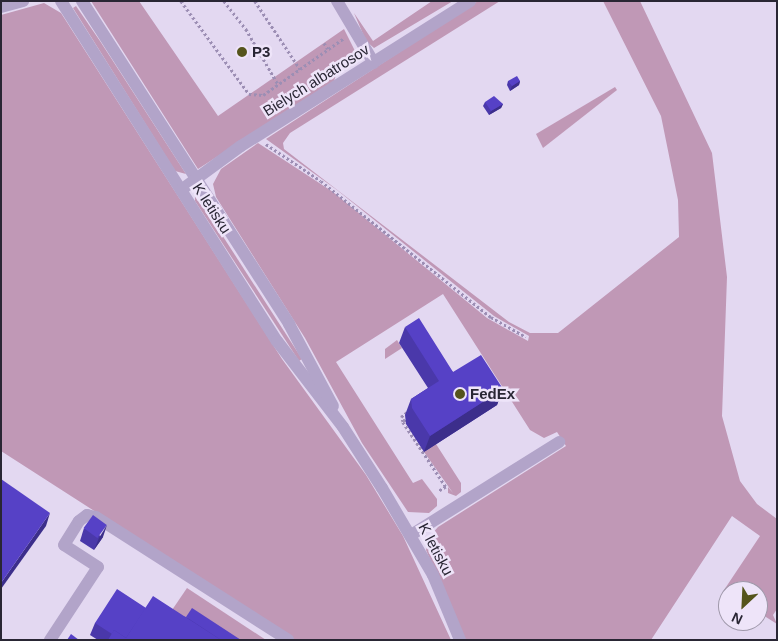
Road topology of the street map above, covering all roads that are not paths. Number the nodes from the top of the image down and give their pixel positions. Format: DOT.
graph roads {
  1 [pos="23,1"];
  2 [pos="61,1"];
  3 [pos="82,1"];
  4 [pos="337,1"];
  5 [pos="470,1"];
  6 [pos="1,6"];
  7 [pos="374,63"];
  8 [pos="197,180"];
  9 [pos="181,190"];
  10 [pos="343,427"];
  11 [pos="559,442"];
  12 [pos="411,535"];
  13 [pos="50,640"];
  14 [pos="288,640"];
  15 [pos="460,640"];
  1 -- 6 [label="street"];
  2 -- 9 [label="street, K letisku"];
  3 -- 8 [label="street, K letisku"];
  4 -- 7 [label="street"];
  5 -- 7 [label="street, Bielych albatrosov"];
  7 -- 8 [label="street, Bielych albatrosov"];
  8 -- 9 [label="street, Bielych albatrosov"];
  8 -- 10 [label="street, K letisku"];
  9 -- 10 [label="street, K letisku"];
  10 -- 12 [label="street, K letisku"];
  11 -- 12 [label="street"];
  12 -- 15 [label="street, K letisku"];
  13 -- 14 [label="street"];
}
